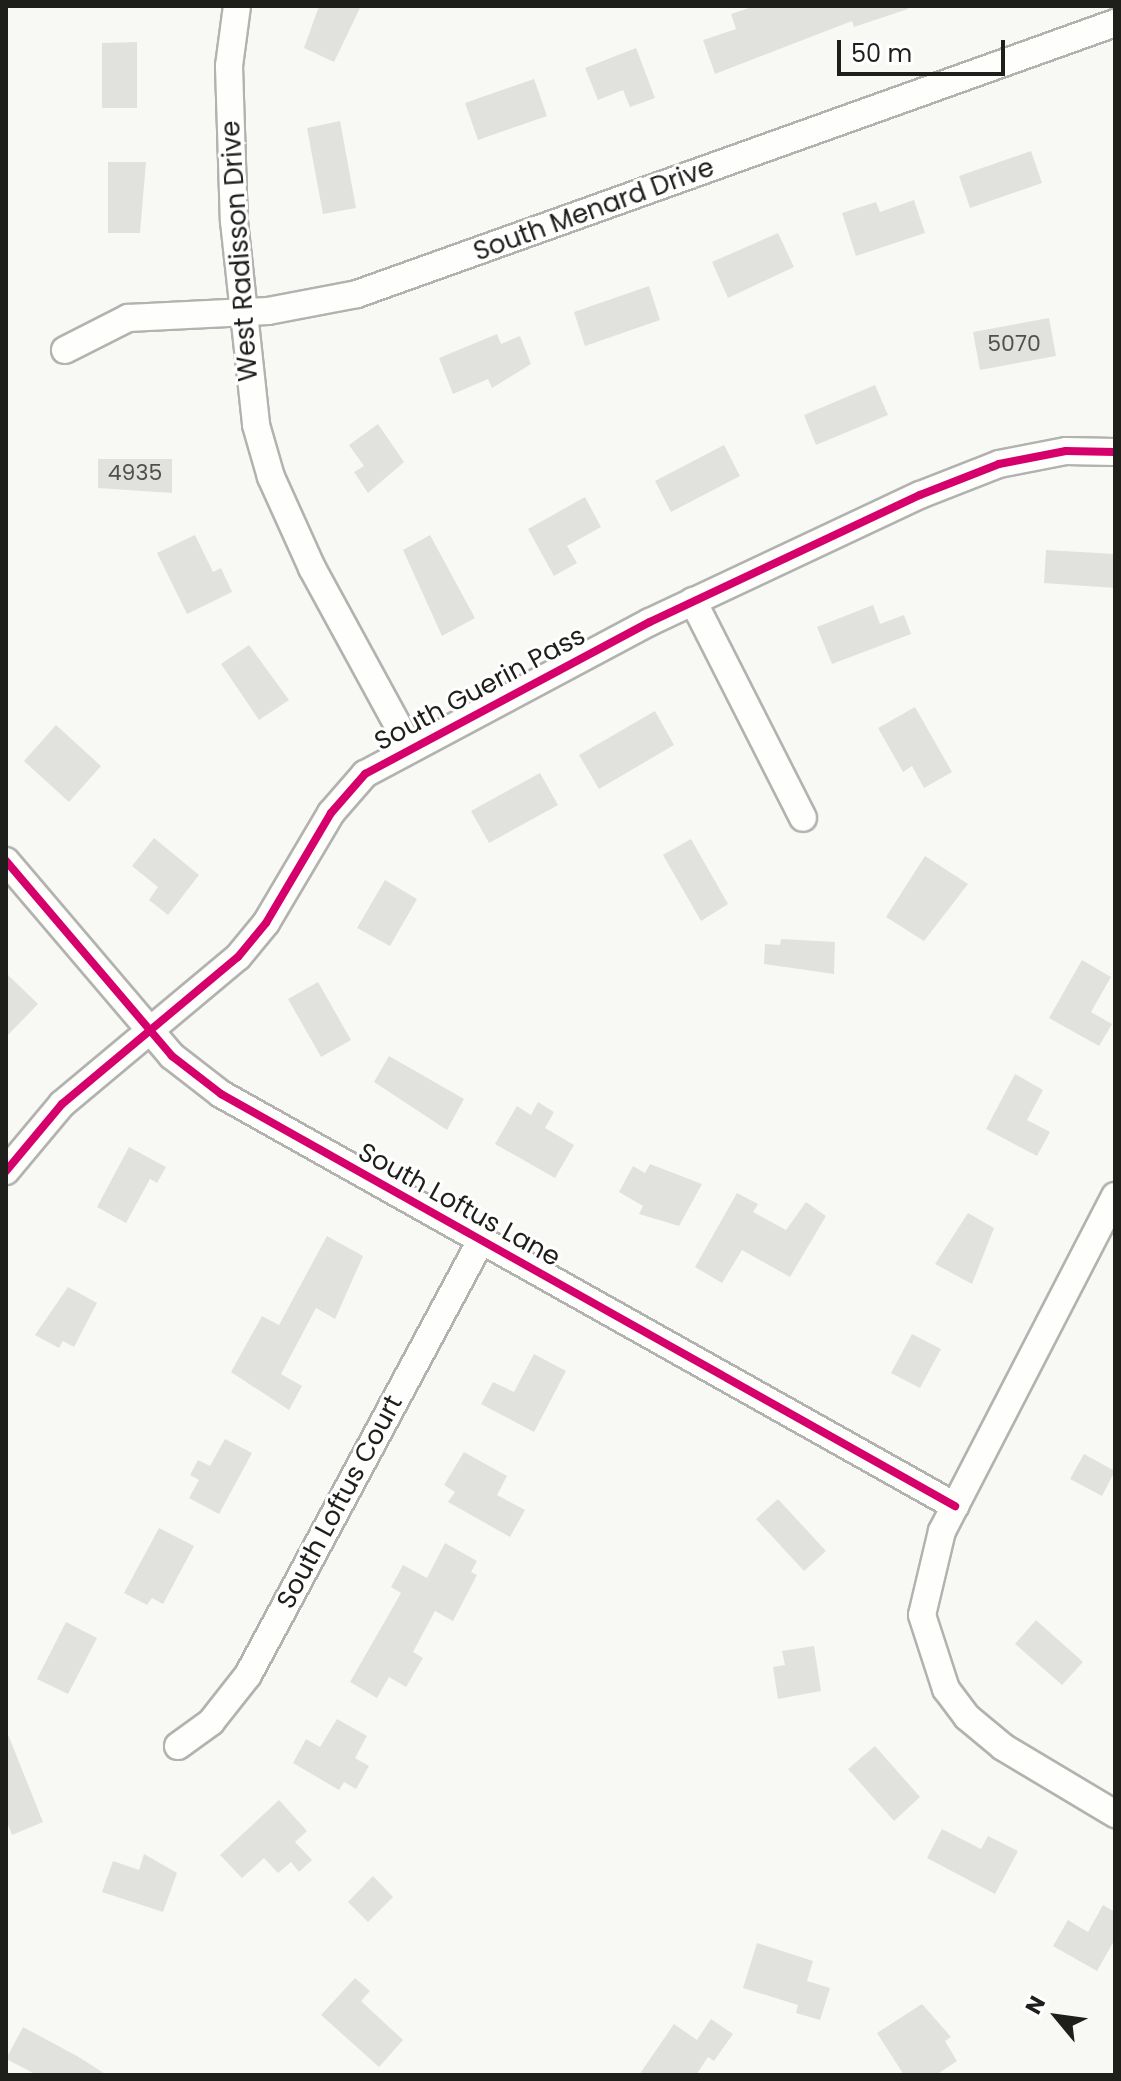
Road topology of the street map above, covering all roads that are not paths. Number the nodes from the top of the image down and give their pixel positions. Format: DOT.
graph roads {
  1 [pos="237,6"];
  2 [pos="1115,23"];
  3 [pos="240,312"];
  4 [pos="65,350"];
  5 [pos="1115,452"];
  6 [pos="693,601"];
  7 [pos="410,748"];
  8 [pos="803,818"];
  9 [pos="6,861"];
  10 [pos="149,1029"];
  11 [pos="6,1171"];
  12 [pos="1112,1209"];
  13 [pos="481,1240"];
  14 [pos="955,1506"];
  15 [pos="178,1746"];
  16 [pos="1115,1814"];
  1 -- 3 [label="street, West Radisson Drive"];
  2 -- 3 [label="street, South Menard Drive"];
  3 -- 4 [label="street, South Menard Drive"];
  3 -- 7 [label="street, West Radisson Drive"];
  5 -- 6 [label="street, South Guerin Pass"];
  6 -- 7 [label="street, South Guerin Pass"];
  6 -- 8 [label="street"];
  7 -- 10 [label="street, South Guerin Pass"];
  9 -- 10 [label="street, South Loftus Lane"];
  10 -- 11 [label="street, South Guerin Pass"];
  10 -- 13 [label="street, South Loftus Lane"];
  12 -- 14 [label="street"];
  13 -- 14 [label="street, South Loftus Lane"];
  13 -- 15 [label="street, South Loftus Court"];
  14 -- 16 [label="street"];
}
